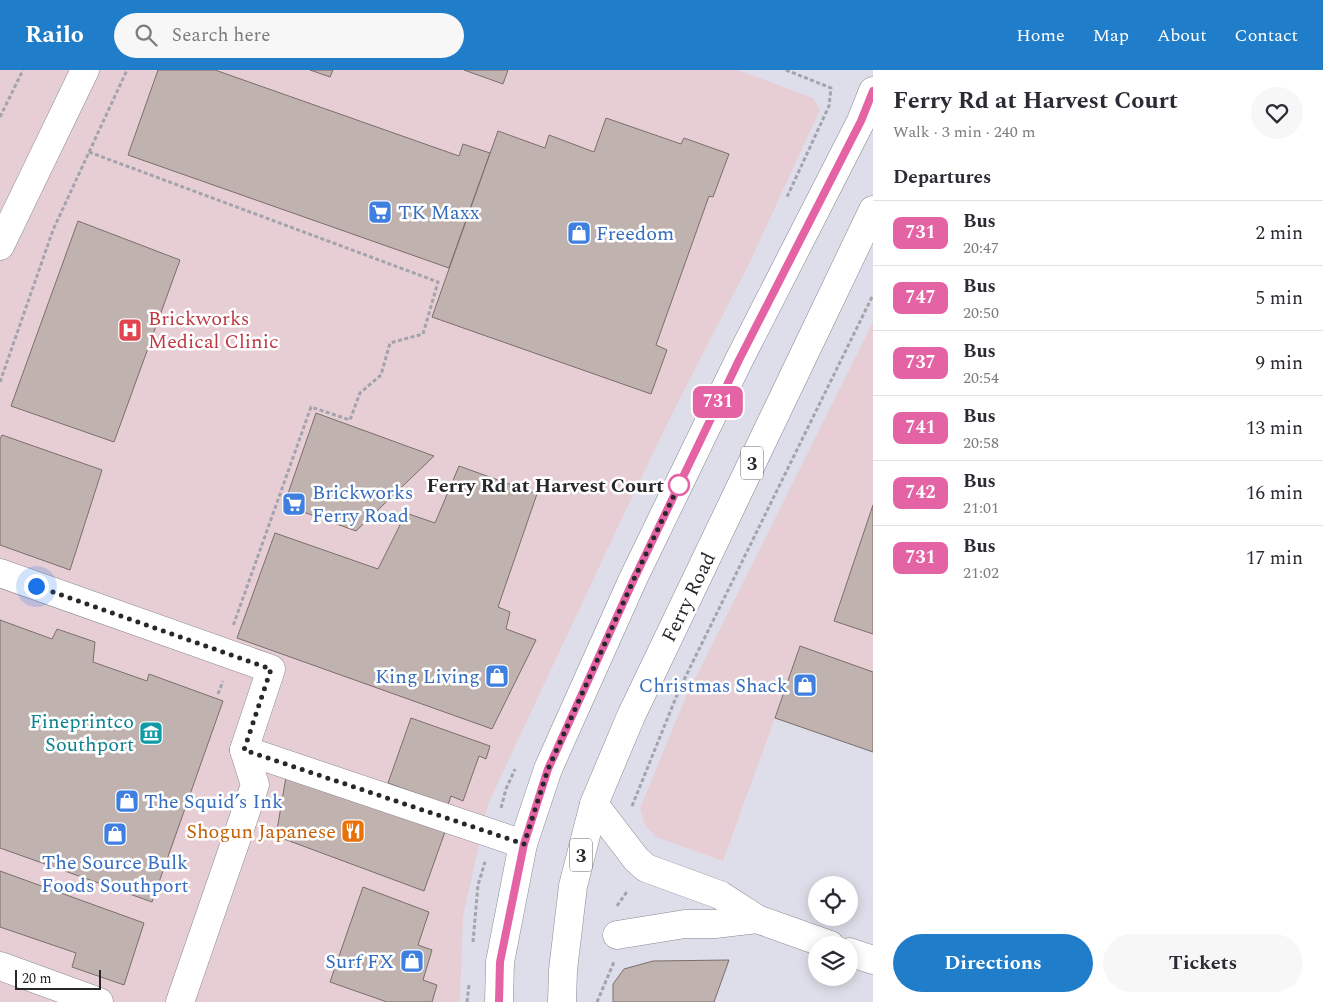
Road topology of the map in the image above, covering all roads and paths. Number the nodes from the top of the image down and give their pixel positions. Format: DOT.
graph roads {
  1 [pos="23,70"];
  2 [pos="85,70"];
  3 [pos="127,70"];
  4 [pos="873,91"];
  5 [pos="0,117"];
  6 [pos="89,152"];
  7 [pos="873,210"];
  8 [pos="0,246"];
  9 [pos="873,294"];
  10 [pos="0,382"];
  11 [pos="0,573"];
  12 [pos="226,654"];
  13 [pos="218,694"];
  14 [pos="244,750"];
  15 [pos="594,804"];
  16 [pos="632,807"];
  17 [pos="524,844"];
  18 [pos="636,859"];
  19 [pos="757,919"];
  20 [pos="616,935"];
  21 [pos="808,937"];
  22 [pos="858,955"];
  23 [pos="873,960"];
  24 [pos="0,966"];
  25 [pos="100,1002"];
  26 [pos="180,1002"];
  27 [pos="499,1002"];
  28 [pos="562,1002"];
  29 [pos="597,1002"];
  1 -- 5 [label="path"];
  2 -- 8 [label="main road"];
  3 -- 6 [label="path"];
  4 -- 17 [label="main road"];
  6 -- 10 [label="path"];
  6 -- 12 [label="path"];
  7 -- 15 [label="main road, Ferry Road / 3"];
  9 -- 16 [label="path"];
  11 -- 12 [label="main road"];
  12 -- 13 [label="path"];
  12 -- 14 [label="main road"];
  14 -- 17 [label="main road"];
  14 -- 26 [label="main road"];
  15 -- 18 [label="main road"];
  15 -- 28 [label="main road, Ferry Road / 3"];
  17 -- 27 [label="main road"];
  18 -- 19 [label="main road"];
  18 -- 20 [label="path"];
  19 -- 20 [label="main road"];
  19 -- 21 [label="main road"];
  20 -- 29 [label="path"];
  22 -- 23 [label="main road"];
  24 -- 25 [label="main road"];
}
